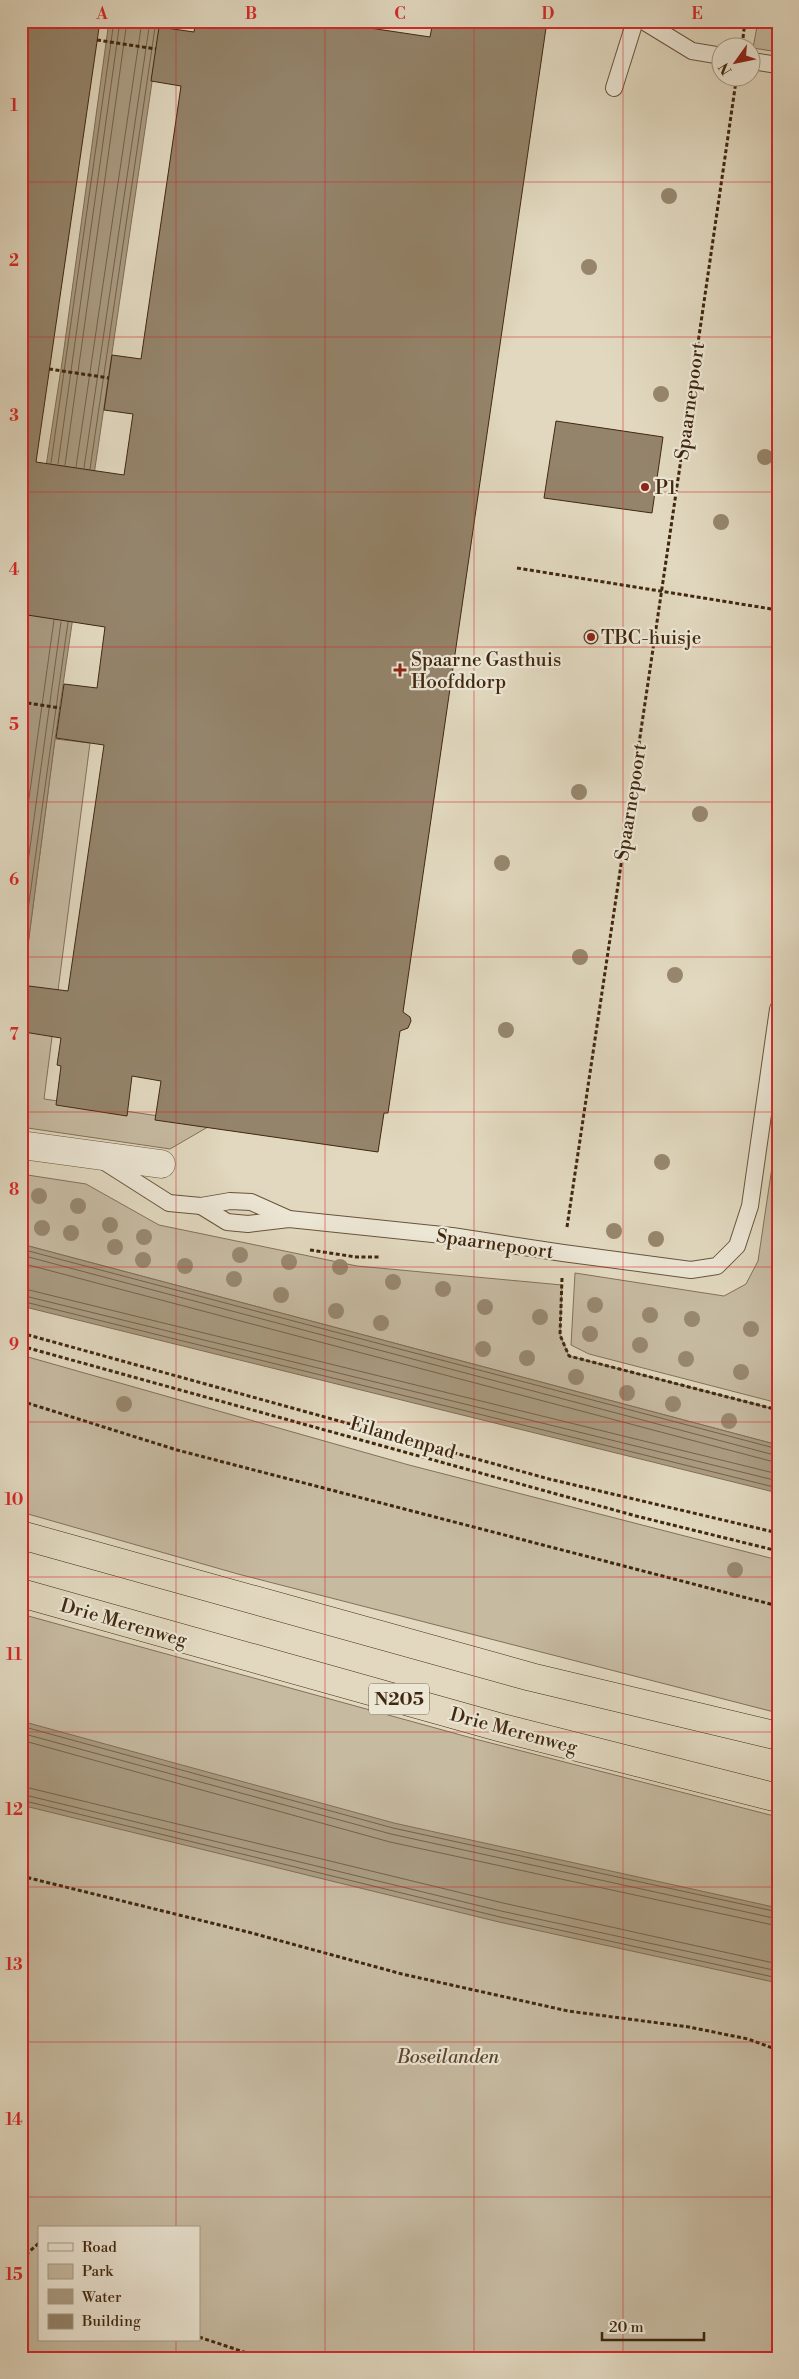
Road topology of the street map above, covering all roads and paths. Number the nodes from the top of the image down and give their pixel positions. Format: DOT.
graph roads {
  1 [pos="635,21"];
  2 [pos="643,21"];
  3 [pos="745,21"];
  4 [pos="742,38"];
  5 [pos="97,40"];
  6 [pos="156,49"];
  7 [pos="712,54"];
  8 [pos="762,63"];
  9 [pos="778,65"];
  10 [pos="614,88"];
  11 [pos="735,88"];
  12 [pos="49,369"];
  13 [pos="108,378"];
  14 [pos="516,568"];
  15 [pos="663,590"];
  16 [pos="778,610"];
  17 [pos="21,702"];
  18 [pos="60,708"];
  19 [pos="778,1009"];
  20 [pos="21,1144"];
  21 [pos="95,1156"];
  22 [pos="161,1164"];
  23 [pos="563,1253"];
  24 [pos="562,1277"];
  25 [pos="21,1332"];
  26 [pos="21,1346"];
  27 [pos="21,1401"];
  28 [pos="778,1410"];
  29 [pos="778,1533"];
  30 [pos="21,1535"];
  31 [pos="778,1551"];
  32 [pos="21,1593"];
  33 [pos="778,1606"];
  34 [pos="778,1736"];
  35 [pos="778,1798"];
  36 [pos="21,1876"];
  37 [pos="778,2050"];
  38 [pos="38,2244"];
  39 [pos="21,2259"];
  40 [pos="200,2337"];
  41 [pos="262,2358"];
  1 -- 10 [label="lane"];
  2 -- 7 [label="lane"];
  3 -- 4 [label="path"];
  5 -- 6 [label="path"];
  8 -- 9 [label="lane"];
  11 -- 15 [label="path, Spaarnepoort"];
  12 -- 13 [label="path"];
  14 -- 15 [label="path"];
  15 -- 16 [label="path"];
  15 -- 23 [label="path, Spaarnepoort"];
  17 -- 18 [label="path"];
  19 -- 23 [label="lane"];
  20 -- 21 [label="street, Spaarnepoort"];
  21 -- 22 [label="street, Spaarnepoort"];
  21 -- 23 [label="lane, Spaarnepoort"];
  24 -- 28 [label="path"];
  25 -- 29 [label="path"];
  26 -- 31 [label="path, Eilandenpad"];
  27 -- 33 [label="path"];
  30 -- 34 [label="highway"];
  32 -- 35 [label="highway, Drie Merenweg / N205"];
  36 -- 37 [label="path"];
  38 -- 39 [label="path"];
  40 -- 41 [label="path"];
}
